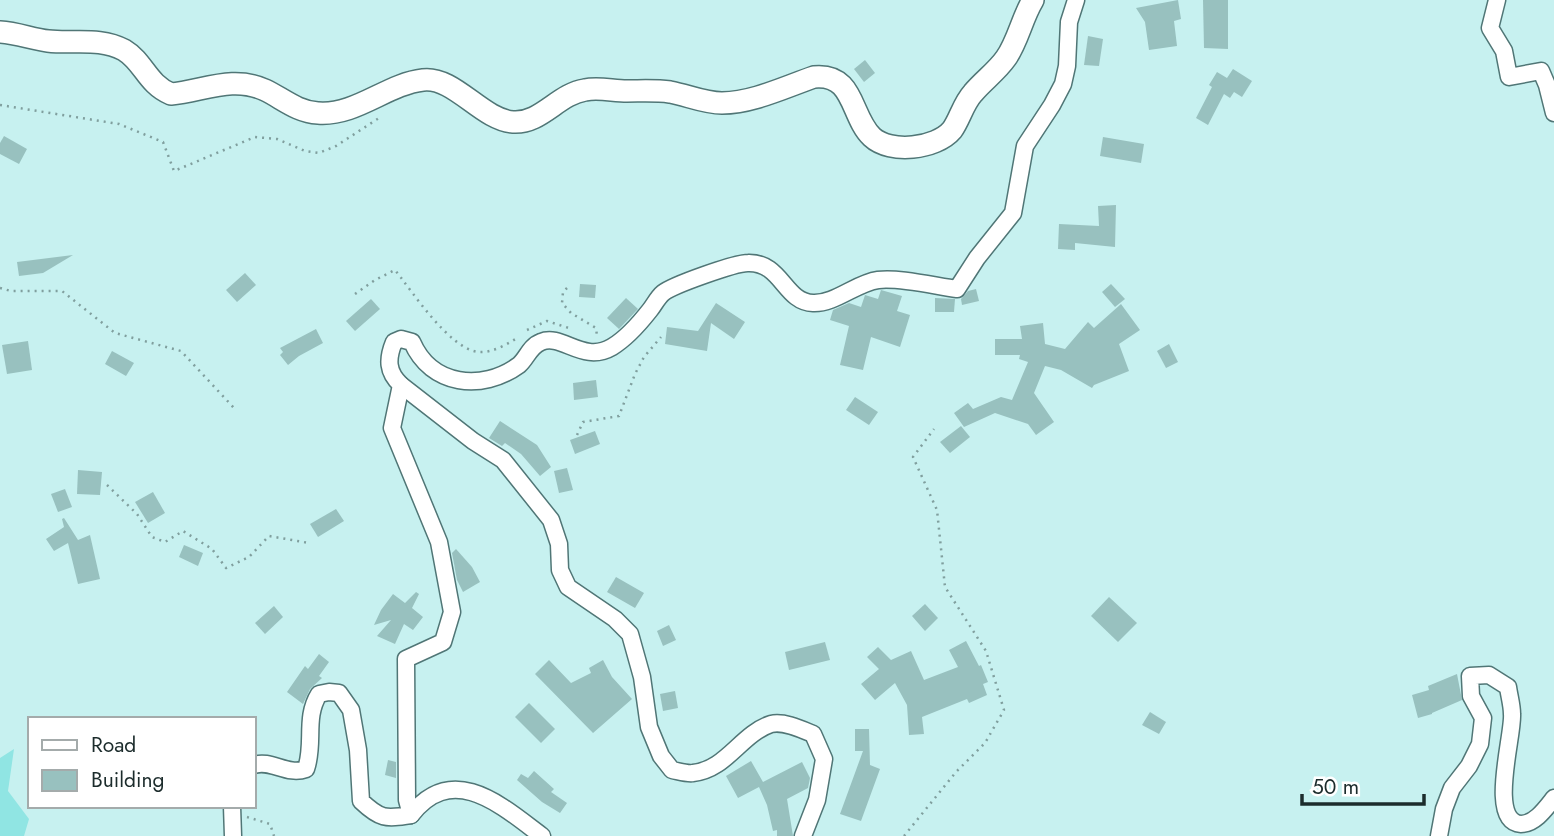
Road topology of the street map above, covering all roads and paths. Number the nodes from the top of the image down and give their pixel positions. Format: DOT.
graph roads {
  1 [pos="1033,0"];
  2 [pos="1076,0"];
  3 [pos="1497,0"];
  4 [pos="0,32"];
  5 [pos="0,105"];
  6 [pos="385,113"];
  7 [pos="1554,113"];
  8 [pos="0,288"];
  9 [pos="567,288"];
  10 [pos="355,294"];
  11 [pos="574,331"];
  12 [pos="661,337"];
  13 [pos="601,352"];
  14 [pos="401,385"];
  15 [pos="234,408"];
  16 [pos="934,429"];
  17 [pos="578,435"];
  18 [pos="107,485"];
  19 [pos="309,543"];
  20 [pos="256,764"];
  21 [pos="1554,798"];
  22 [pos="233,812"];
  23 [pos="411,815"];
  24 [pos="233,836"];
  25 [pos="274,836"];
  26 [pos="542,836"];
  27 [pos="803,836"];
  28 [pos="904,836"];
  29 [pos="1439,836"];
  1 -- 4 [label="main road"];
  2 -- 13 [label="street"];
  3 -- 7 [label="street"];
  5 -- 6 [label="path"];
  8 -- 15 [label="path"];
  9 -- 13 [label="path"];
  10 -- 11 [label="path"];
  12 -- 17 [label="path"];
  13 -- 14 [label="street"];
  14 -- 23 [label="street"];
  14 -- 27 [label="street"];
  16 -- 28 [label="path"];
  18 -- 19 [label="path"];
  20 -- 23 [label="street"];
  21 -- 29 [label="street"];
  22 -- 24 [label="street"];
  22 -- 25 [label="path"];
  23 -- 26 [label="street"];
}
